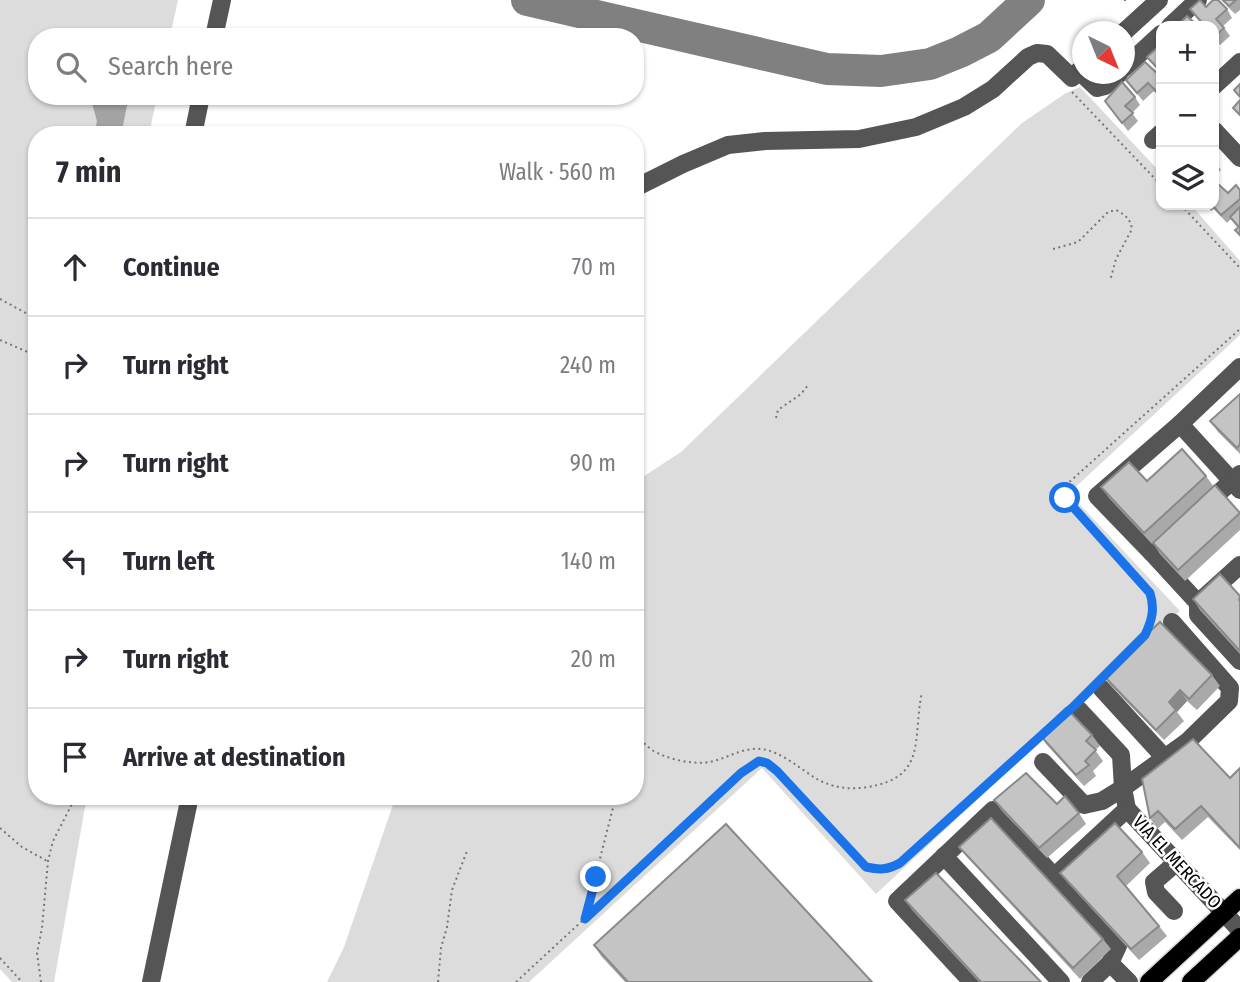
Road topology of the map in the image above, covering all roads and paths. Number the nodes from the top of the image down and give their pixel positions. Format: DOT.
graph roads {
  1 [pos="222,0"];
  2 [pos="1159,0"];
  3 [pos="1198,0"];
  4 [pos="1175,21"];
  5 [pos="1135,23"];
  6 [pos="216,28"];
  7 [pos="1156,39"];
  8 [pos="1135,59"];
  9 [pos="1240,62"];
  10 [pos="1072,69"];
  11 [pos="1072,84"];
  12 [pos="1092,84"];
  13 [pos="1107,84"];
  14 [pos="1216,84"];
  15 [pos="199,105"];
  16 [pos="195,126"];
  17 [pos="1219,135"];
  18 [pos="1240,158"];
  19 [pos="1156,180"];
  20 [pos="644,184"];
  21 [pos="1186,210"];
  22 [pos="1053,249"];
  23 [pos="1240,268"];
  24 [pos="1110,281"];
  25 [pos="0,299"];
  26 [pos="28,314"];
  27 [pos="1240,329"];
  28 [pos="0,340"];
  29 [pos="28,352"];
  30 [pos="1240,367"];
  31 [pos="809,384"];
  32 [pos="776,418"];
  33 [pos="1180,424"];
  34 [pos="1237,482"];
  35 [pos="1152,553"];
  36 [pos="1240,565"];
  37 [pos="1198,603"];
  38 [pos="1172,622"];
  39 [pos="1137,644"];
  40 [pos="1240,661"];
  41 [pos="1101,688"];
  42 [pos="922,692"];
  43 [pos="1078,709"];
  44 [pos="1045,732"];
  45 [pos="644,743"];
  46 [pos="1164,757"];
  47 [pos="1043,762"];
  48 [pos="1122,788"];
  49 [pos="71,805"];
  50 [pos="188,805"];
  51 [pos="614,805"];
  52 [pos="1127,809"];
  53 [pos="0,828"];
  54 [pos="467,851"];
  55 [pos="944,856"];
  56 [pos="48,861"];
  57 [pos="1177,862"];
  58 [pos="1059,872"];
  59 [pos="1240,898"];
  60 [pos="1174,911"];
  61 [pos="1224,913"];
  62 [pos="585,919"];
  63 [pos="1240,930"];
  64 [pos="1240,937"];
  65 [pos="0,958"];
  66 [pos="1110,963"];
  67 [pos="22,982"];
  68 [pos="41,982"];
  69 [pos="151,982"];
  70 [pos="438,982"];
  71 [pos="516,982"];
  72 [pos="972,982"];
  73 [pos="1061,982"];
  74 [pos="1090,982"];
  75 [pos="1129,982"];
  76 [pos="1149,982"];
  77 [pos="1191,982"];
  1 -- 6 [label="street"];
  2 -- 5 [label="street"];
  3 -- 4 [label="street"];
  7 -- 8 [label="street"];
  9 -- 14 [label="street"];
  10 -- 20 [label="street"];
  11 -- 19 [label="path"];
  12 -- 13 [label="street"];
  15 -- 16 [label="street"];
  17 -- 18 [label="street"];
  21 -- 23 [label="path"];
  22 -- 24 [label="path"];
  25 -- 26 [label="path"];
  27 -- 39 [label="path"];
  28 -- 29 [label="path"];
  30 -- 33 [label="street"];
  31 -- 32 [label="path"];
  33 -- 34 [label="street"];
  33 -- 35 [label="street"];
  34 -- 35 [label="street"];
  35 -- 37 [label="street"];
  36 -- 37 [label="street"];
  37 -- 40 [label="street"];
  38 -- 46 [label="street"];
  41 -- 46 [label="street"];
  42 -- 45 [label="path"];
  43 -- 48 [label="street, VIA EL MERCADO"];
  44 -- 62 [label="path"];
  46 -- 48 [label="street"];
  47 -- 48 [label="street"];
  48 -- 52 [label="street, VIA EL MERCADO"];
  49 -- 56 [label="path"];
  50 -- 69 [label="street"];
  51 -- 62 [label="path"];
  52 -- 57 [label="street, VIA EL MERCADO"];
  52 -- 58 [label="street"];
  53 -- 56 [label="path"];
  54 -- 70 [label="path"];
  55 -- 66 [label="street"];
  55 -- 72 [label="street"];
  55 -- 73 [label="street"];
  56 -- 68 [label="path"];
  57 -- 60 [label="street"];
  57 -- 61 [label="street, VIA EL MERCADO"];
  59 -- 61 [label="main road"];
  61 -- 63 [label="street, VIA EL MERCADO"];
  61 -- 76 [label="main road"];
  62 -- 71 [label="path"];
  64 -- 77 [label="main road"];
  65 -- 67 [label="path"];
  66 -- 74 [label="street"];
  66 -- 75 [label="street"];
}
